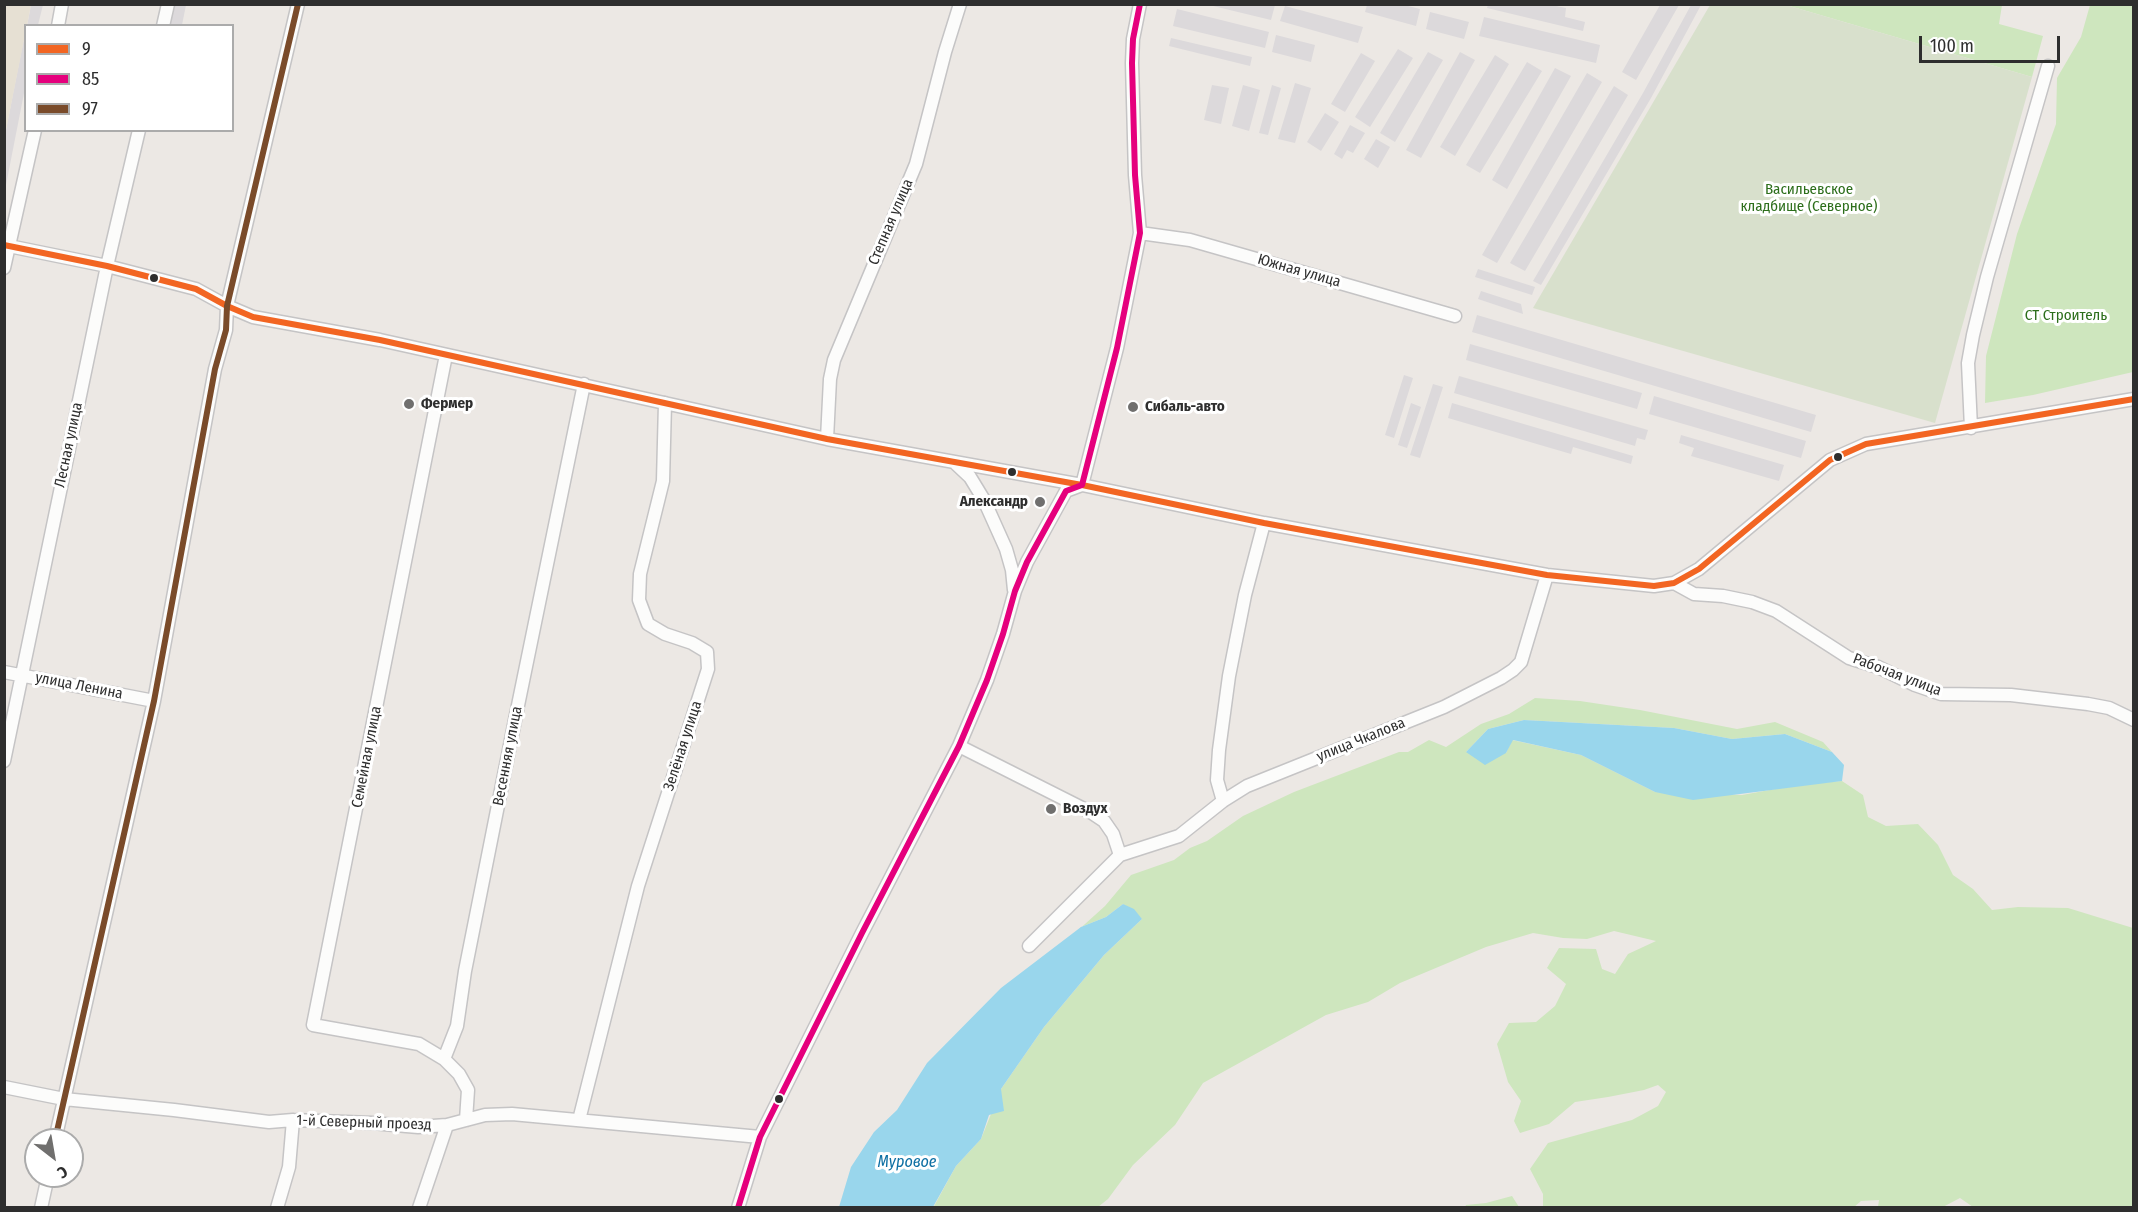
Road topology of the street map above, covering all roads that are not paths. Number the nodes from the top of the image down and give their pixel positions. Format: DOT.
graph roads {
  1 [pos="62,4"];
  2 [pos="168,4"];
  3 [pos="298,4"];
  4 [pos="960,4"];
  5 [pos="1140,4"];
  6 [pos="58,24"];
  7 [pos="163,24"];
  8 [pos="2048,66"];
  9 [pos="35,132"];
  10 [pos="139,132"];
  11 [pos="1140,233"];
  12 [pos="7,246"];
  13 [pos="107,266"];
  14 [pos="4,268"];
  15 [pos="227,306"];
  16 [pos="1455,316"];
  17 [pos="446,355"];
  18 [pos="584,384"];
  19 [pos="2133,399"];
  20 [pos="664,403"];
  21 [pos="1971,428"];
  22 [pos="827,439"];
  23 [pos="953,462"];
  24 [pos="1082,485"];
  25 [pos="1264,524"];
  26 [pos="1547,575"];
  27 [pos="1674,583"];
  28 [pos="1015,591"];
  29 [pos="4,672"];
  30 [pos="21,675"];
  31 [pos="154,701"];
  32 [pos="2133,720"];
  33 [pos="959,746"];
  34 [pos="4,761"];
  35 [pos="1223,801"];
  36 [pos="1120,855"];
  37 [pos="1029,946"];
  38 [pos="444,1059"];
  39 [pos="4,1087"];
  40 [pos="64,1099"];
  41 [pos="293,1120"];
  42 [pos="466,1120"];
  43 [pos="579,1120"];
  44 [pos="447,1125"];
  45 [pos="58,1128"];
  46 [pos="760,1137"];
  47 [pos="45,1188"];
  48 [pos="41,1208"];
  49 [pos="277,1208"];
  50 [pos="419,1208"];
  51 [pos="738,1208"];
  1 -- 6 [label="street"];
  2 -- 7 [label="street"];
  3 -- 15 [label="street"];
  4 -- 22 [label="street, Степная улица"];
  5 -- 11 [label="street"];
  8 -- 21 [label="street"];
  9 -- 12 [label="street"];
  10 -- 13 [label="street, Лесная улица"];
  11 -- 16 [label="street, Южная улица"];
  11 -- 24 [label="street"];
  12 -- 13 [label="street, Рабочая улица"];
  12 -- 14 [label="street"];
  13 -- 15 [label="street, Рабочая улица"];
  13 -- 30 [label="street, Лесная улица"];
  15 -- 17 [label="street, Рабочая улица"];
  15 -- 31 [label="street"];
  17 -- 18 [label="street, Рабочая улица"];
  17 -- 38 [label="street, Семейная улица"];
  18 -- 20 [label="street, Рабочая улица"];
  18 -- 38 [label="street, Весенняя улица"];
  19 -- 21 [label="street, Рабочая улица"];
  20 -- 22 [label="street, Рабочая улица"];
  20 -- 43 [label="street, Зелёная улица"];
  21 -- 27 [label="street, Рабочая улица"];
  22 -- 23 [label="street, Рабочая улица"];
  23 -- 24 [label="street, Рабочая улица"];
  23 -- 28 [label="street"];
  24 -- 25 [label="street, Рабочая улица"];
  24 -- 28 [label="street"];
  25 -- 26 [label="street, Рабочая улица"];
  25 -- 35 [label="street"];
  26 -- 27 [label="street, Рабочая улица"];
  26 -- 35 [label="street, улица Чкалова"];
  27 -- 32 [label="street, Рабочая улица"];
  28 -- 33 [label="street"];
  29 -- 30 [label="street, улица Ленина"];
  30 -- 31 [label="street, улица Ленина"];
  30 -- 34 [label="street, Лесная улица"];
  31 -- 40 [label="street"];
  33 -- 36 [label="street"];
  33 -- 46 [label="street"];
  35 -- 36 [label="street, улица Чкалова"];
  36 -- 37 [label="street, улица Чкалова"];
  38 -- 42 [label="street"];
  39 -- 40 [label="street, 1-й Северный проезд"];
  40 -- 41 [label="street, 1-й Северный проезд"];
  40 -- 45 [label="street"];
  41 -- 44 [label="street, 1-й Северный проезд"];
  41 -- 49 [label="street"];
  42 -- 43 [label="street, 1-й Северный проезд"];
  42 -- 44 [label="street, 1-й Северный проезд"];
  43 -- 46 [label="street, 1-й Северный проезд"];
  44 -- 50 [label="street"];
  46 -- 51 [label="street"];
  47 -- 48 [label="street"];
}
